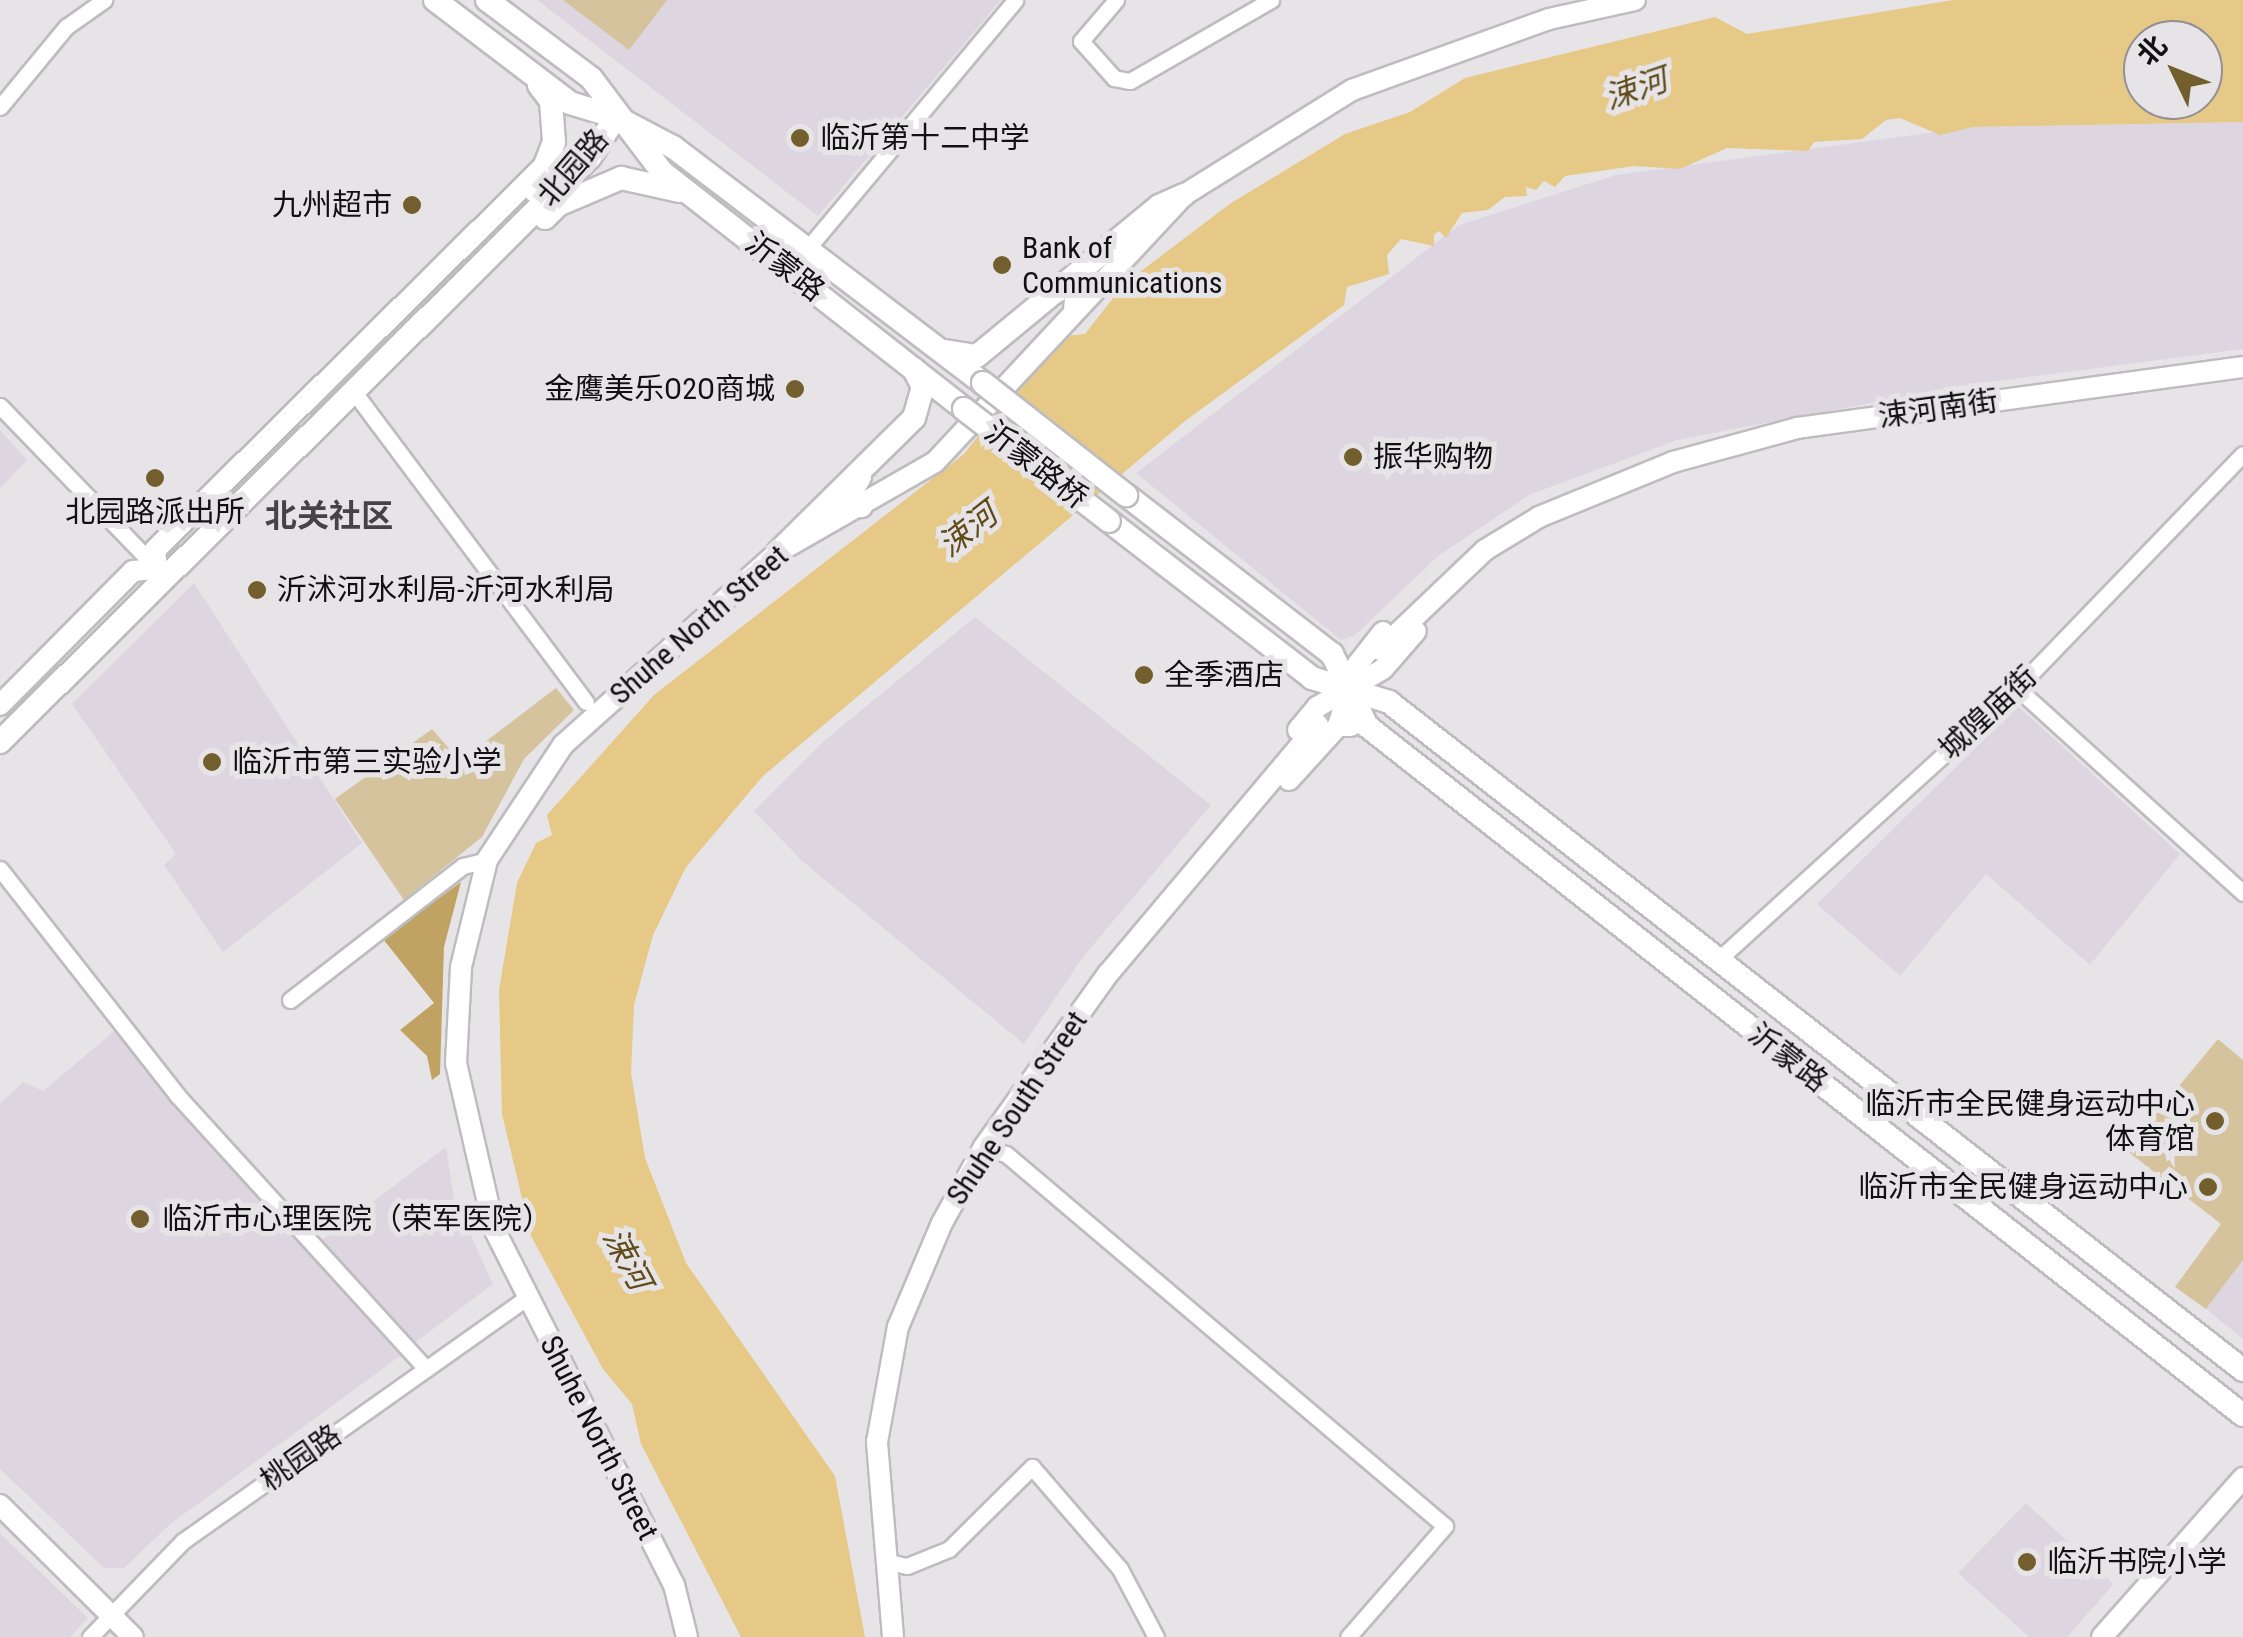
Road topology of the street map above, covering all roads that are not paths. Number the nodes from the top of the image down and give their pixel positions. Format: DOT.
graph roads {
  1 [pos="104,0"];
  2 [pos="435,0"];
  3 [pos="487,0"];
  4 [pos="1015,0"];
  5 [pos="1116,0"];
  6 [pos="1271,0"];
  7 [pos="1634,0"];
  8 [pos="1588,4"];
  9 [pos="531,74"];
  10 [pos="0,107"];
  11 [pos="616,117"];
  12 [pos="549,162"];
  13 [pos="535,191"];
  14 [pos="688,192"];
  15 [pos="1184,195"];
  16 [pos="808,248"];
  17 [pos="1075,307"];
  18 [pos="937,348"];
  19 [pos="395,358"];
  20 [pos="913,366"];
  21 [pos="2243,367"];
  22 [pos="984,383"];
  23 [pos="360,400"];
  24 [pos="0,406"];
  25 [pos="964,408"];
  26 [pos="2243,454"];
  27 [pos="1126,495"];
  28 [pos="861,506"];
  29 [pos="1109,521"];
  30 [pos="778,552"];
  31 [pos="162,574"];
  32 [pos="1332,654"];
  33 [pos="1376,658"];
  34 [pos="1348,688"];
  35 [pos="2017,688"];
  36 [pos="586,702"];
  37 [pos="1389,702"];
  38 [pos="0,706"];
  39 [pos="0,722"];
  40 [pos="1328,725"];
  41 [pos="1367,726"];
  42 [pos="0,742"];
  43 [pos="0,755"];
  44 [pos="487,860"];
  45 [pos="0,870"];
  46 [pos="1180,885"];
  47 [pos="2243,893"];
  48 [pos="1719,959"];
  49 [pos="290,1000"];
  50 [pos="984,1147"];
  51 [pos="527,1297"];
  52 [pos="426,1369"];
  53 [pos="2243,1370"];
  54 [pos="2243,1416"];
  55 [pos="2243,1478"];
  56 [pos="0,1504"];
  57 [pos="889,1562"];
  58 [pos="111,1616"];
  59 [pos="90,1637"];
  60 [pos="133,1637"];
  61 [pos="687,1637"];
  62 [pos="894,1637"];
  63 [pos="1156,1637"];
  64 [pos="1348,1637"];
  65 [pos="2102,1637"];
  1 -- 10 [label="street"];
  2 -- 9 [label="main road, 沂蒙路"];
  3 -- 11 [label="main road, 沂蒙路"];
  4 -- 16 [label="street"];
  5 -- 6 [label="street"];
  7 -- 8 [label="main road, Shuhe North Street"];
  8 -- 15 [label="main road, Shuhe North Street"];
  9 -- 11 [label="main road, 沂蒙路"];
  9 -- 12 [label="main road"];
  11 -- 13 [label="main road, 北园路"];
  11 -- 14 [label="main road, 沂蒙路"];
  11 -- 16 [label="main road, 沂蒙路"];
  11 -- 19 [label="main road, 北园路"];
  12 -- 13 [label="main road"];
  12 -- 31 [label="main road"];
  13 -- 31 [label="main road, 北园路"];
  14 -- 19 [label="main road"];
  14 -- 20 [label="main road, 沂蒙路"];
  15 -- 17 [label="main road, Shuhe North Street"];
  15 -- 18 [label="main road"];
  16 -- 18 [label="main road, 沂蒙路"];
  17 -- 22 [label="main road"];
  17 -- 28 [label="main road, Shuhe North Street"];
  18 -- 22 [label="main road, 沂蒙路"];
  19 -- 23 [label="main road"];
  19 -- 31 [label="main road, 北园路"];
  20 -- 25 [label="main road, 沂蒙路"];
  20 -- 30 [label="main road"];
  21 -- 33 [label="main road, 涑河南街"];
  22 -- 27 [label="main road, 沂蒙路桥, bridge"];
  23 -- 36 [label="street"];
  23 -- 43 [label="main road"];
  24 -- 31 [label="street"];
  25 -- 28 [label="main road"];
  25 -- 29 [label="main road, 沂蒙路桥, bridge"];
  26 -- 35 [label="street, 城隍庙街"];
  27 -- 32 [label="main road, 沂蒙路"];
  28 -- 30 [label="main road, Shuhe North Street"];
  29 -- 34 [label="main road, 沂蒙路"];
  30 -- 44 [label="main road, Shuhe North Street"];
  31 -- 38 [label="main road"];
  31 -- 39 [label="main road, 北园路"];
  31 -- 42 [label="main road, 北园路"];
  32 -- 33 [label="main road"];
  32 -- 34 [label="main road, 沂蒙路"];
  33 -- 34 [label="main road"];
  33 -- 37 [label="main road"];
  34 -- 37 [label="main road, 沂蒙路"];
  34 -- 40 [label="main road"];
  34 -- 41 [label="main road, 沂蒙路"];
  34 -- 46 [label="main road"];
  35 -- 47 [label="street"];
  35 -- 48 [label="street, 城隍庙街"];
  37 -- 48 [label="main road, 沂蒙路"];
  40 -- 41 [label="main road"];
  40 -- 46 [label="main road, Shuhe South Street"];
  40 -- 46 [label="main road"];
  41 -- 54 [label="main road, 沂蒙路"];
  44 -- 49 [label="street"];
  44 -- 51 [label="main road, Shuhe North Street"];
  45 -- 52 [label="street"];
  46 -- 50 [label="main road, Shuhe South Street"];
  48 -- 53 [label="main road, 沂蒙路"];
  50 -- 57 [label="main road, Shuhe South Street"];
  50 -- 64 [label="street"];
  51 -- 52 [label="street, 桃园路"];
  51 -- 61 [label="main road, Shuhe North Street"];
  52 -- 58 [label="street, 桃园路"];
  55 -- 65 [label="main road"];
  56 -- 58 [label="main road"];
  57 -- 62 [label="main road, Shuhe South Street"];
  57 -- 63 [label="street"];
  58 -- 59 [label="street, 桃园路"];
  58 -- 60 [label="main road"];
}
